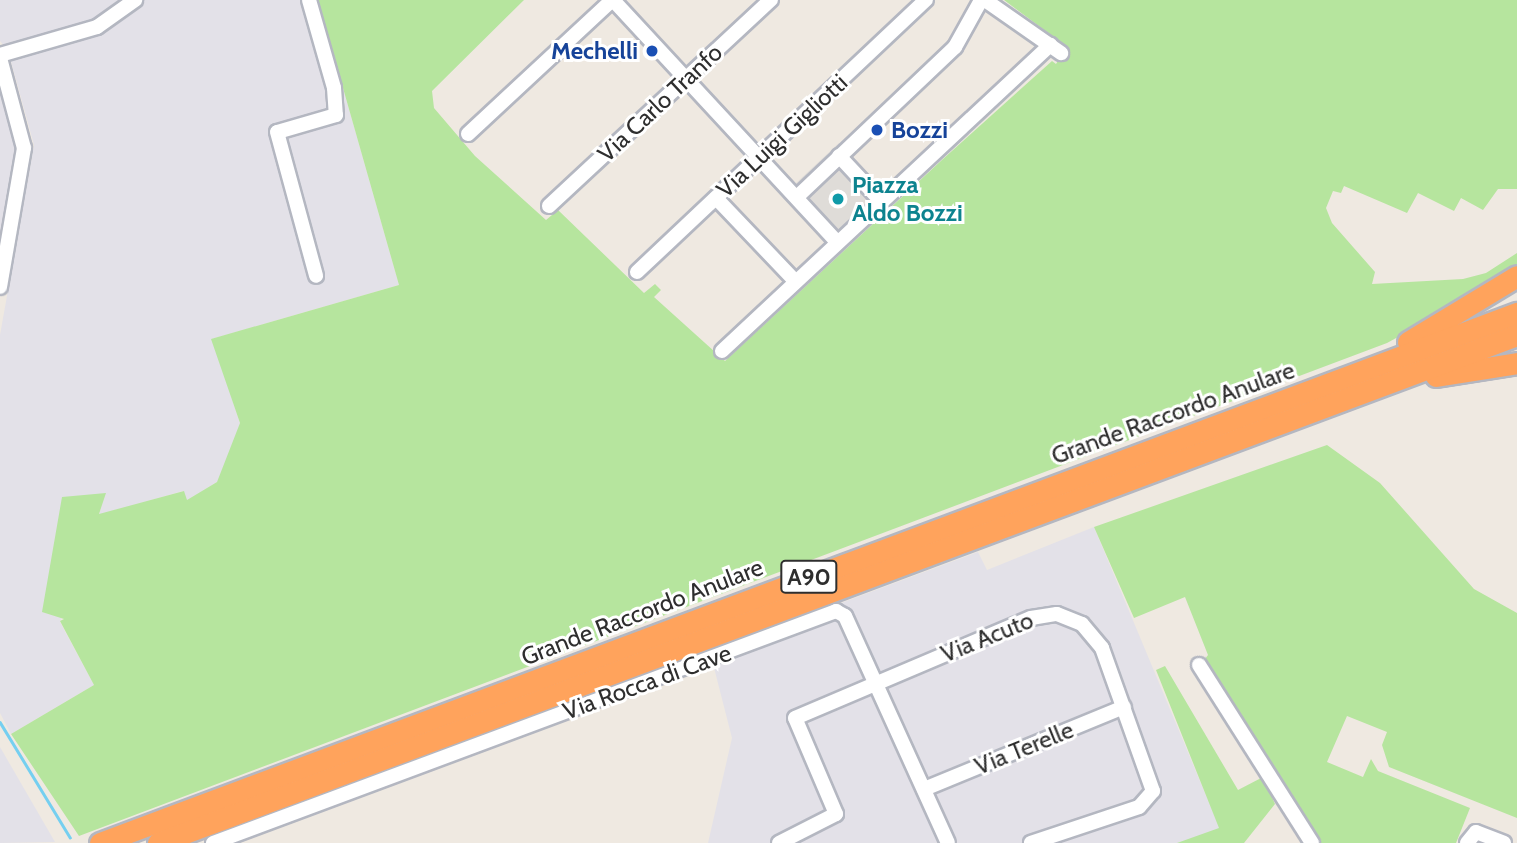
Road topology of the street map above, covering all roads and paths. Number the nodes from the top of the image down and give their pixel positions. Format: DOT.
graph roads {
  1 [pos="135,0"];
  2 [pos="309,0"];
  3 [pos="612,0"];
  4 [pos="771,0"];
  5 [pos="926,0"];
  6 [pos="983,0"];
  7 [pos="0,57"];
  8 [pos="686,78"];
  9 [pos="468,134"];
  10 [pos="760,156"];
  11 [pos="839,156"];
  12 [pos="797,197"];
  13 [pos="716,198"];
  14 [pos="880,200"];
  15 [pos="549,206"];
  16 [pos="836,241"];
  17 [pos="638,272"];
  18 [pos="316,276"];
  19 [pos="1517,276"];
  20 [pos="795,281"];
  21 [pos="0,287"];
  22 [pos="1517,313"];
  23 [pos="1517,335"];
  24 [pos="722,351"];
  25 [pos="1517,363"];
  26 [pos="1373,366"];
  27 [pos="1386,384"];
  28 [pos="1199,665"];
  29 [pos="874,683"];
  30 [pos="1124,707"];
  31 [pos="924,789"];
  32 [pos="1470,838"];
  33 [pos="101,843"];
  34 [pos="158,843"];
  35 [pos="213,843"];
  36 [pos="779,843"];
  37 [pos="948,843"];
  38 [pos="1031,843"];
  39 [pos="1312,843"];
  40 [pos="1504,843"];
  1 -- 7 [label="street"];
  2 -- 18 [label="street"];
  3 -- 8 [label="street"];
  3 -- 9 [label="street"];
  4 -- 8 [label="street, Via Carlo Tranfo"];
  5 -- 10 [label="street, Via Luigi Gigliotti"];
  6 -- 11 [label="street"];
  6 -- 14 [label="street"];
  7 -- 21 [label="street"];
  8 -- 10 [label="street"];
  8 -- 15 [label="street, Via Carlo Tranfo"];
  10 -- 12 [label="street"];
  10 -- 13 [label="street, Via Luigi Gigliotti"];
  11 -- 12 [label="street"];
  11 -- 14 [label="street"];
  12 -- 16 [label="street"];
  13 -- 17 [label="street, Via Luigi Gigliotti"];
  13 -- 20 [label="street"];
  14 -- 16 [label="street"];
  16 -- 20 [label="street"];
  19 -- 26 [label="highway"];
  20 -- 24 [label="street"];
  22 -- 26 [label="highway, Grande Raccordo Anulare / A90"];
  23 -- 27 [label="highway, Grande Raccordo Anulare / A90"];
  25 -- 27 [label="highway"];
  26 -- 33 [label="highway, Grande Raccordo Anulare / A90"];
  27 -- 34 [label="highway, Grande Raccordo Anulare / A90"];
  28 -- 39 [label="street"];
  29 -- 30 [label="street, Via Acuto"];
  29 -- 31 [label="street, Via Rocca di Cave"];
  29 -- 35 [label="street, Via Rocca di Cave"];
  29 -- 36 [label="street, Via Acuto"];
  30 -- 31 [label="street, Via Terelle"];
  30 -- 38 [label="street, Via Acuto"];
  31 -- 37 [label="street, Via Rocca di Cave"];
  32 -- 40 [label="street"];
}
